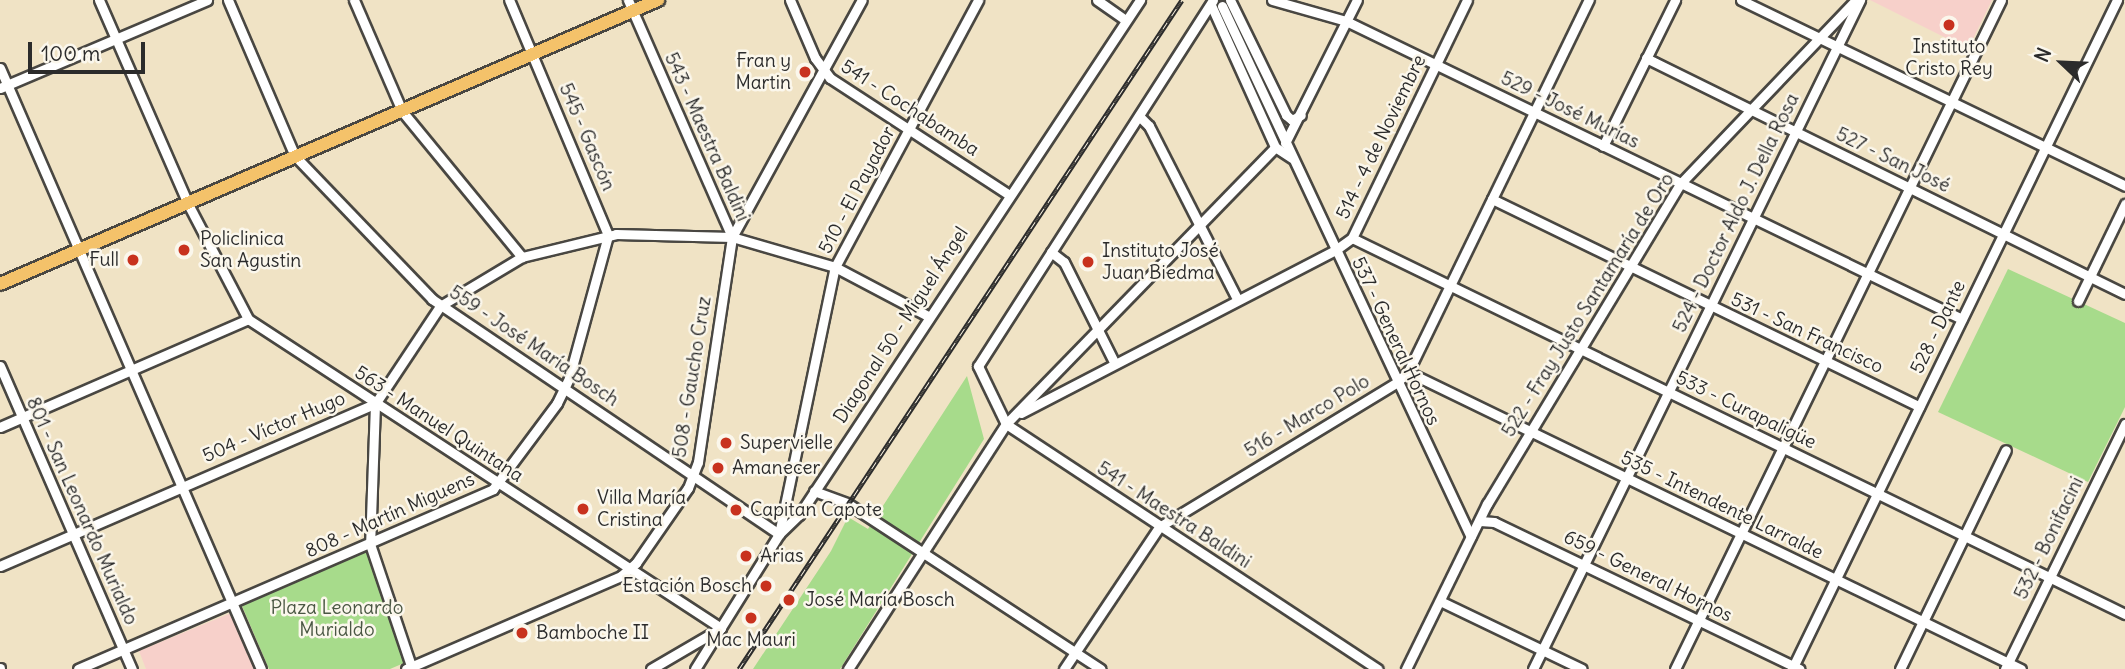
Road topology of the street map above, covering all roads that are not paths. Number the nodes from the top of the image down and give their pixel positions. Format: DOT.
graph roads {
  1 [pos="99,0"];
  2 [pos="207,0"];
  3 [pos="228,0"];
  4 [pos="354,0"];
  5 [pos="509,0"];
  6 [pos="658,0"];
  7 [pos="790,0"];
  8 [pos="862,0"];
  9 [pos="978,0"];
  10 [pos="1097,0"];
  11 [pos="1140,0"];
  12 [pos="1272,0"];
  13 [pos="1357,0"];
  14 [pos="1467,0"];
  15 [pos="1588,0"];
  16 [pos="1675,0"];
  17 [pos="1741,0"];
  18 [pos="1858,0"];
  19 [pos="2001,0"];
  20 [pos="2117,0"];
  21 [pos="1212,3"];
  22 [pos="1226,3"];
  23 [pos="631,5"];
  24 [pos="1126,20"];
  25 [pos="1346,21"];
  26 [pos="116,39"];
  27 [pos="1819,39"];
  28 [pos="1837,47"];
  29 [pos="532,54"];
  30 [pos="1646,58"];
  31 [pos="1437,63"];
  32 [pos="0,68"];
  33 [pos="822,71"];
  34 [pos="4,87"];
  35 [pos="1951,102"];
  36 [pos="1750,110"];
  37 [pos="402,111"];
  38 [pos="1534,112"];
  39 [pos="1139,116"];
  40 [pos="1301,116"];
  41 [pos="909,129"];
  42 [pos="1795,132"];
  43 [pos="1285,143"];
  44 [pos="1603,146"];
  45 [pos="2046,146"];
  46 [pos="1275,147"];
  47 [pos="295,156"];
  48 [pos="1292,158"];
  49 [pos="1680,184"];
  50 [pos="2125,186"];
  51 [pos="1910,188"];
  52 [pos="1008,194"];
  53 [pos="1492,199"];
  54 [pos="188,204"];
  55 [pos="2125,204"];
  56 [pos="1753,219"];
  57 [pos="1200,228"];
  58 [pos="2003,234"];
  59 [pos="608,235"];
  60 [pos="732,237"];
  61 [pos="1352,237"];
  62 [pos="80,250"];
  63 [pos="1334,251"];
  64 [pos="1051,252"];
  65 [pos="522,257"];
  66 [pos="835,267"];
  67 [pos="1630,267"];
  68 [pos="1868,275"];
  69 [pos="2090,277"];
  70 [pos="0,284"];
  71 [pos="1450,286"];
  72 [pos="2125,294"];
  73 [pos="1237,299"];
  74 [pos="2078,301"];
  75 [pos="440,306"];
  76 [pos="1711,306"];
  77 [pos="928,316"];
  78 [pos="248,319"];
  79 [pos="1962,319"];
  80 [pos="1098,332"];
  81 [pos="1580,348"];
  82 [pos="1826,360"];
  83 [pos="1114,362"];
  84 [pos="0,366"];
  85 [pos="132,368"];
  86 [pos="1408,372"];
  87 [pos="1396,383"];
  88 [pos="566,388"];
  89 [pos="1668,392"];
  90 [pos="375,404"];
  91 [pos="1919,406"];
  92 [pos="22,418"];
  93 [pos="1006,424"];
  94 [pos="2125,424"];
  95 [pos="0,427"];
  96 [pos="1530,431"];
  97 [pos="1783,448"];
  98 [pos="2006,450"];
  99 [pos="695,474"];
  100 [pos="1628,477"];
  101 [pos="182,484"];
  102 [pos="499,485"];
  103 [pos="814,491"];
  104 [pos="1878,494"];
  105 [pos="1480,521"];
  106 [pos="1159,527"];
  107 [pos="1741,533"];
  108 [pos="73,534"];
  109 [pos="779,534"];
  110 [pos="1965,536"];
  111 [pos="1471,537"];
  112 [pos="370,544"];
  113 [pos="923,552"];
  114 [pos="1584,565"];
  115 [pos="0,566"];
  116 [pos="630,570"];
  117 [pos="2050,577"];
  118 [pos="1835,580"];
  119 [pos="233,601"];
  120 [pos="1440,601"];
  121 [pos="2125,614"];
  122 [pos="1699,620"];
  123 [pos="1923,622"];
  124 [pos="721,628"];
  125 [pos="123,650"];
  126 [pos="1543,650"];
  127 [pos="1075,652"];
  128 [pos="2007,666"];
  129 [pos="410,668"];
  130 [pos="1795,668"];
  131 [pos="78,669"];
  132 [pos="132,669"];
  133 [pos="261,669"];
  134 [pos="652,669"];
  135 [pos="695,669"];
  136 [pos="848,669"];
  137 [pos="1064,669"];
  138 [pos="1101,669"];
  139 [pos="1377,669"];
  140 [pos="1406,669"];
  141 [pos="1533,669"];
  142 [pos="1582,669"];
  143 [pos="1675,669"];
  144 [pos="1900,669"];
  145 [pos="2021,669"];
  1 -- 26 [label="street, 563 - Manuel Quintana"];
  2 -- 26 [label="street"];
  3 -- 47 [label="street"];
  4 -- 37 [label="street"];
  5 -- 29 [label="street, 545 - Gascón"];
  6 -- 23 [label="main road"];
  7 -- 33 [label="street, 541 - Cochabamba"];
  8 -- 33 [label="street, 508 - Gaucho Cruz"];
  9 -- 41 [label="street, 510 - El Payador"];
  10 -- 24 [label="street"];
  11 -- 24 [label="street, Diagonal 50 - Miguel Ángel"];
  12 -- 25 [label="street, 529 - José Murías"];
  13 -- 25 [label="street"];
  14 -- 31 [label="street, 514 - 4 de Noviembre"];
  15 -- 38 [label="street, 516 - Marco Polo"];
  16 -- 30 [label="street"];
  17 -- 27 [label="street"];
  18 -- 27 [label="street, 522 - Fray Justo Santamaría de Oro"];
  18 -- 28 [label="street, 524 - Doctor Aldo J. Della Rosa"];
  19 -- 35 [label="street"];
  20 -- 45 [label="street, 528 - Dante"];
  21 -- 39 [label="street"];
  21 -- 46 [label="street"];
  22 -- 40 [label="street"];
  22 -- 43 [label="street, 537 - General Hornos"];
  23 -- 29 [label="main road"];
  23 -- 60 [label="street, 543 - Maestra Baldini"];
  24 -- 52 [label="street, Diagonal 50 - Miguel Ángel"];
  25 -- 31 [label="street, 529 - José Murías"];
  25 -- 40 [label="street"];
  26 -- 34 [label="street"];
  26 -- 54 [label="street, 563 - Manuel Quintana"];
  27 -- 28 [label="street"];
  27 -- 36 [label="street, 522 - Fray Justo Santamaría de Oro"];
  28 -- 35 [label="street"];
  28 -- 42 [label="street, 524 - Doctor Aldo J. Della Rosa"];
  29 -- 37 [label="main road"];
  29 -- 59 [label="street, 545 - Gascón"];
  30 -- 36 [label="street, 527 - San José"];
  30 -- 44 [label="street"];
  31 -- 38 [label="street, 529 - José Murías"];
  31 -- 61 [label="street, 514 - 4 de Noviembre"];
  32 -- 34 [label="street"];
  33 -- 41 [label="street, 541 - Cochabamba"];
  33 -- 60 [label="street, 508 - Gaucho Cruz"];
  34 -- 62 [label="street"];
  35 -- 45 [label="street"];
  35 -- 51 [label="street"];
  36 -- 42 [label="street, 527 - San José"];
  36 -- 49 [label="street, 522 - Fray Justo Santamaría de Oro"];
  37 -- 47 [label="main road"];
  37 -- 65 [label="street"];
  38 -- 44 [label="street, 529 - José Murías"];
  38 -- 53 [label="street, 516 - Marco Polo"];
  39 -- 57 [label="street"];
  39 -- 64 [label="street"];
  40 -- 43 [label="street"];
  41 -- 52 [label="street, 541 - Cochabamba"];
  41 -- 66 [label="street, 510 - El Payador"];
  42 -- 51 [label="street, 527 - San José"];
  42 -- 56 [label="street, 524 - Doctor Aldo J. Della Rosa"];
  43 -- 48 [label="street, 537 - General Hornos"];
  44 -- 49 [label="street, 529 - José Murías"];
  45 -- 50 [label="street"];
  45 -- 58 [label="street, 528 - Dante"];
  46 -- 48 [label="street"];
  46 -- 57 [label="street"];
  47 -- 54 [label="main road"];
  47 -- 75 [label="street, 559 - José María Bosch"];
  48 -- 63 [label="street, 537 - General Hornos"];
  49 -- 56 [label="street, 529 - José Murías"];
  49 -- 67 [label="street, 522 - Fray Justo Santamaría de Oro"];
  51 -- 58 [label="street, 527 - San José"];
  51 -- 68 [label="street"];
  52 -- 77 [label="street, Diagonal 50 - Miguel Ángel"];
  53 -- 67 [label="street, 531 - San Francisco"];
  53 -- 71 [label="street, 516 - Marco Polo"];
  54 -- 62 [label="main road"];
  54 -- 78 [label="street, 563 - Manuel Quintana"];
  55 -- 69 [label="street"];
  56 -- 68 [label="street, 529 - José Murías"];
  56 -- 76 [label="street, 524 - Doctor Aldo J. Della Rosa"];
  57 -- 73 [label="street"];
  57 -- 80 [label="street"];
  58 -- 69 [label="street, 527 - San José"];
  58 -- 79 [label="street, 528 - Dante"];
  59 -- 60 [label="street, 504 - Víctor Hugo"];
  59 -- 65 [label="street, 504 - Víctor Hugo"];
  59 -- 88 [label="street, 808 - Martín Miguens"];
  60 -- 66 [label="street, 543 - Maestra Baldini"];
  60 -- 99 [label="street, 508 - Gaucho Cruz"];
  61 -- 63 [label="street, 514 - 4 de Noviembre"];
  61 -- 71 [label="street, 533 - Curapaligüe"];
  62 -- 70 [label="main road"];
  62 -- 85 [label="street"];
  63 -- 73 [label="street, 514 - 4 de Noviembre"];
  63 -- 87 [label="street, 537 - General Hornos"];
  64 -- 80 [label="street"];
  64 -- 93 [label="street"];
  65 -- 75 [label="street, 504 - Víctor Hugo"];
  66 -- 77 [label="street, 543 - Maestra Baldini"];
  66 -- 109 [label="street, 510 - El Payador"];
  67 -- 76 [label="street, 531 - San Francisco"];
  67 -- 81 [label="street, 522 - Fray Justo Santamaría de Oro"];
  68 -- 79 [label="street, 529 - José Murías"];
  68 -- 82 [label="street"];
  69 -- 72 [label="street, 527 - San José"];
  69 -- 74 [label="street"];
  71 -- 81 [label="street, 533 - Curapaligüe"];
  71 -- 86 [label="street, 516 - Marco Polo"];
  73 -- 83 [label="street, 514 - 4 de Noviembre"];
  75 -- 88 [label="street, 559 - José María Bosch"];
  75 -- 90 [label="street, 504 - Víctor Hugo"];
  76 -- 82 [label="street, 531 - San Francisco"];
  76 -- 89 [label="street, 524 - Doctor Aldo J. Della Rosa"];
  77 -- 103 [label="street, Diagonal 50 - Miguel Ángel"];
  78 -- 85 [label="street"];
  78 -- 90 [label="street, 563 - Manuel Quintana"];
  79 -- 91 [label="street, 528 - Dante"];
  80 -- 83 [label="street"];
  80 -- 93 [label="street"];
  81 -- 89 [label="street, 533 - Curapaligüe"];
  81 -- 96 [label="street, 522 - Fray Justo Santamaría de Oro"];
  82 -- 91 [label="street, 531 - San Francisco"];
  82 -- 97 [label="street"];
  83 -- 93 [label="street, 514 - 4 de Noviembre"];
  84 -- 92 [label="street, 801 - San Leonardo Murialdo"];
  85 -- 92 [label="street"];
  85 -- 101 [label="street"];
  86 -- 87 [label="street, 516 - Marco Polo"];
  86 -- 96 [label="street, 535 - Intendente Larralde"];
  87 -- 106 [label="street, 516 - Marco Polo"];
  87 -- 111 [label="street, 537 - General Hornos"];
  88 -- 99 [label="street, 559 - José María Bosch"];
  88 -- 102 [label="street, 808 - Martín Miguens"];
  89 -- 97 [label="street, 533 - Curapaligüe"];
  89 -- 100 [label="street, 524 - Doctor Aldo J. Della Rosa"];
  90 -- 101 [label="street, 504 - Víctor Hugo"];
  90 -- 102 [label="street, 563 - Manuel Quintana"];
  90 -- 112 [label="street"];
  91 -- 104 [label="street, 528 - Dante"];
  92 -- 95 [label="street"];
  92 -- 108 [label="street, 801 - San Leonardo Murialdo"];
  93 -- 106 [label="street, 541 - Maestra Baldini"];
  93 -- 113 [label="street"];
  94 -- 117 [label="street, 532 - Bonifacini"];
  96 -- 100 [label="street, 535 - Intendente Larralde"];
  96 -- 105 [label="street, 522 - Fray Justo Santamaría de Oro"];
  97 -- 104 [label="street, 533 - Curapaligüe"];
  97 -- 107 [label="street"];
  98 -- 110 [label="street"];
  99 -- 109 [label="street, 559 - José María Bosch"];
  99 -- 116 [label="street, 508 - Gaucho Cruz"];
  100 -- 107 [label="street, 535 - Intendente Larralde"];
  100 -- 114 [label="street, 524 - Doctor Aldo J. Della Rosa"];
  101 -- 108 [label="street, 504 - Víctor Hugo"];
  101 -- 119 [label="street"];
  102 -- 112 [label="street, 808 - Martín Miguens"];
  102 -- 116 [label="street, 563 - Manuel Quintana"];
  103 -- 109 [label="street, Diagonal 50 - Miguel Ángel"];
  103 -- 113 [label="street"];
  104 -- 110 [label="street, 533 - Curapaligüe"];
  104 -- 118 [label="street, 528 - Dante"];
  105 -- 111 [label="street, 522 - Fray Justo Santamaría de Oro"];
  105 -- 114 [label="street, 659 - General Hornos"];
  106 -- 127 [label="street, 516 - Marco Polo"];
  106 -- 139 [label="street, 541 - Maestra Baldini"];
  107 -- 118 [label="street, 535 - Intendente Larralde"];
  107 -- 122 [label="street"];
  108 -- 115 [label="street, 504 - Víctor Hugo"];
  108 -- 125 [label="street, 801 - San Leonardo Murialdo"];
  109 -- 124 [label="street, Diagonal 50 - Miguel Ángel"];
  110 -- 117 [label="street, 533 - Curapaligüe"];
  110 -- 123 [label="street"];
  111 -- 120 [label="street, 522 - Fray Justo Santamaría de Oro"];
  112 -- 119 [label="street, 808 - Martín Miguens"];
  112 -- 129 [label="street"];
  113 -- 127 [label="street"];
  113 -- 136 [label="street"];
  114 -- 122 [label="street, 659 - General Hornos"];
  114 -- 126 [label="street, 524 - Doctor Aldo J. Della Rosa"];
  116 -- 124 [label="street, 563 - Manuel Quintana"];
  116 -- 129 [label="street"];
  117 -- 121 [label="street, 533 - Curapaligüe"];
  117 -- 128 [label="street, 532 - Bonifacini"];
  118 -- 123 [label="street, 535 - Intendente Larralde"];
  118 -- 130 [label="street, 528 - Dante"];
  119 -- 125 [label="street, 808 - Martín Miguens"];
  119 -- 133 [label="street"];
  120 -- 126 [label="street"];
  120 -- 140 [label="street, 522 - Fray Justo Santamaría de Oro"];
  122 -- 130 [label="street, 659 - General Hornos"];
  122 -- 143 [label="street"];
  123 -- 128 [label="street, 535 - Intendente Larralde"];
  123 -- 144 [label="street"];
  124 -- 134 [label="street"];
  124 -- 135 [label="street, Diagonal 50 - Miguel Ángel"];
  125 -- 131 [label="street, 808 - Martín Miguens"];
  125 -- 132 [label="street, 801 - San Leonardo Murialdo"];
  126 -- 141 [label="street, 524 - Doctor Aldo J. Della Rosa"];
  126 -- 142 [label="street"];
  127 -- 137 [label="street, 516 - Marco Polo"];
  127 -- 138 [label="street"];
  128 -- 145 [label="street, 535 - Intendente Larralde"];
}
